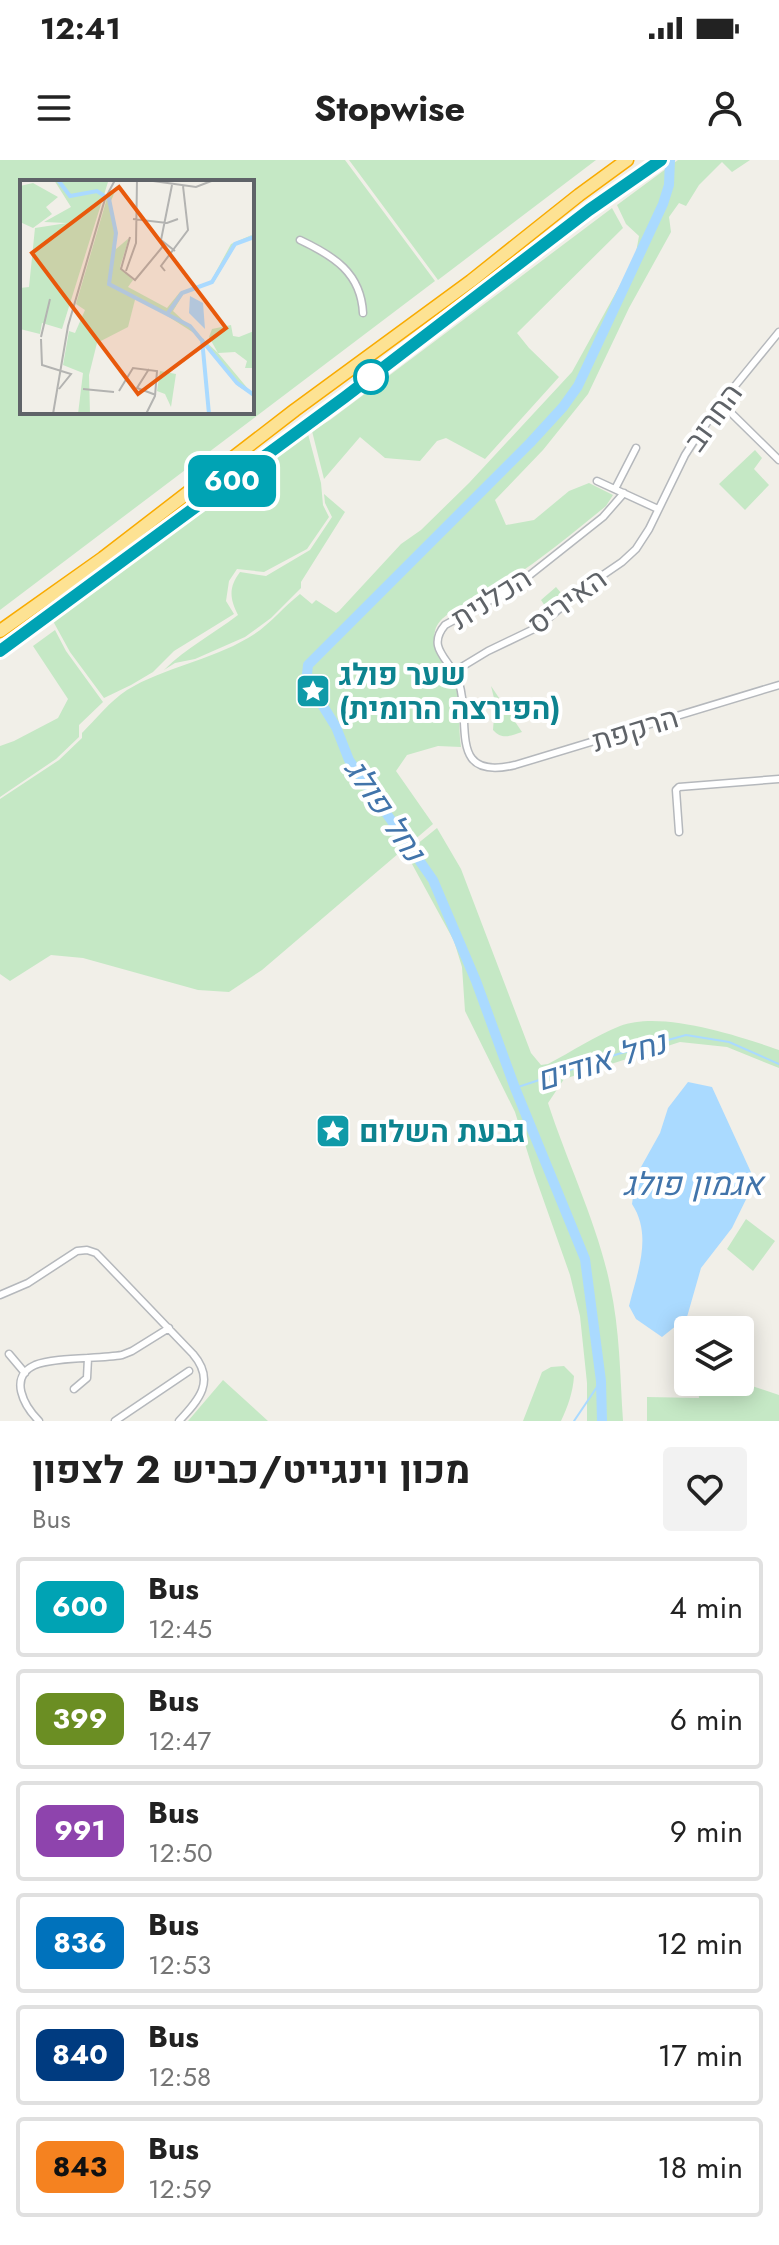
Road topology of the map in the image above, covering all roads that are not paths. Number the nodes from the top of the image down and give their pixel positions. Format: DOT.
graph roads {
  1 [pos="627,160"];
  2 [pos="655,163"];
  3 [pos="300,240"];
  4 [pos="363,313"];
  5 [pos="779,332"];
  6 [pos="721,403"];
  7 [pos="636,448"];
  8 [pos="779,460"];
  9 [pos="597,481"];
  10 [pos="615,489"];
  11 [pos="624,493"];
  12 [pos="658,509"];
  13 [pos="0,631"];
  14 [pos="0,651"];
  15 [pos="455,671"];
  16 [pos="779,685"];
  17 [pos="490,768"];
  18 [pos="779,779"];
  19 [pos="679,832"];
  20 [pos="0,1295"];
  21 [pos="169,1328"];
  22 [pos="9,1354"];
  23 [pos="88,1358"];
  24 [pos="189,1371"];
  25 [pos="25,1373"];
  26 [pos="74,1389"];
  27 [pos="39,1421"];
  28 [pos="115,1421"];
  29 [pos="179,1421"];
  1 -- 13 [label="highway"];
  2 -- 14 [label="highway"];
  3 -- 4 [label="street"];
  5 -- 6 [label="street, החרוב"];
  6 -- 8 [label="street"];
  6 -- 12 [label="street, החרוב"];
  7 -- 10 [label="street"];
  9 -- 10 [label="street"];
  10 -- 11 [label="street"];
  11 -- 12 [label="street"];
  11 -- 15 [label="street, הכלנית"];
  12 -- 15 [label="street, האיריס"];
  15 -- 17 [label="street, הכלנית"];
  16 -- 17 [label="street, הרקפת"];
  18 -- 19 [label="street"];
  20 -- 21 [label="street"];
  21 -- 23 [label="street"];
  21 -- 29 [label="street"];
  22 -- 25 [label="street"];
  23 -- 25 [label="street"];
  23 -- 26 [label="street"];
  24 -- 28 [label="street"];
  25 -- 27 [label="street"];
}
